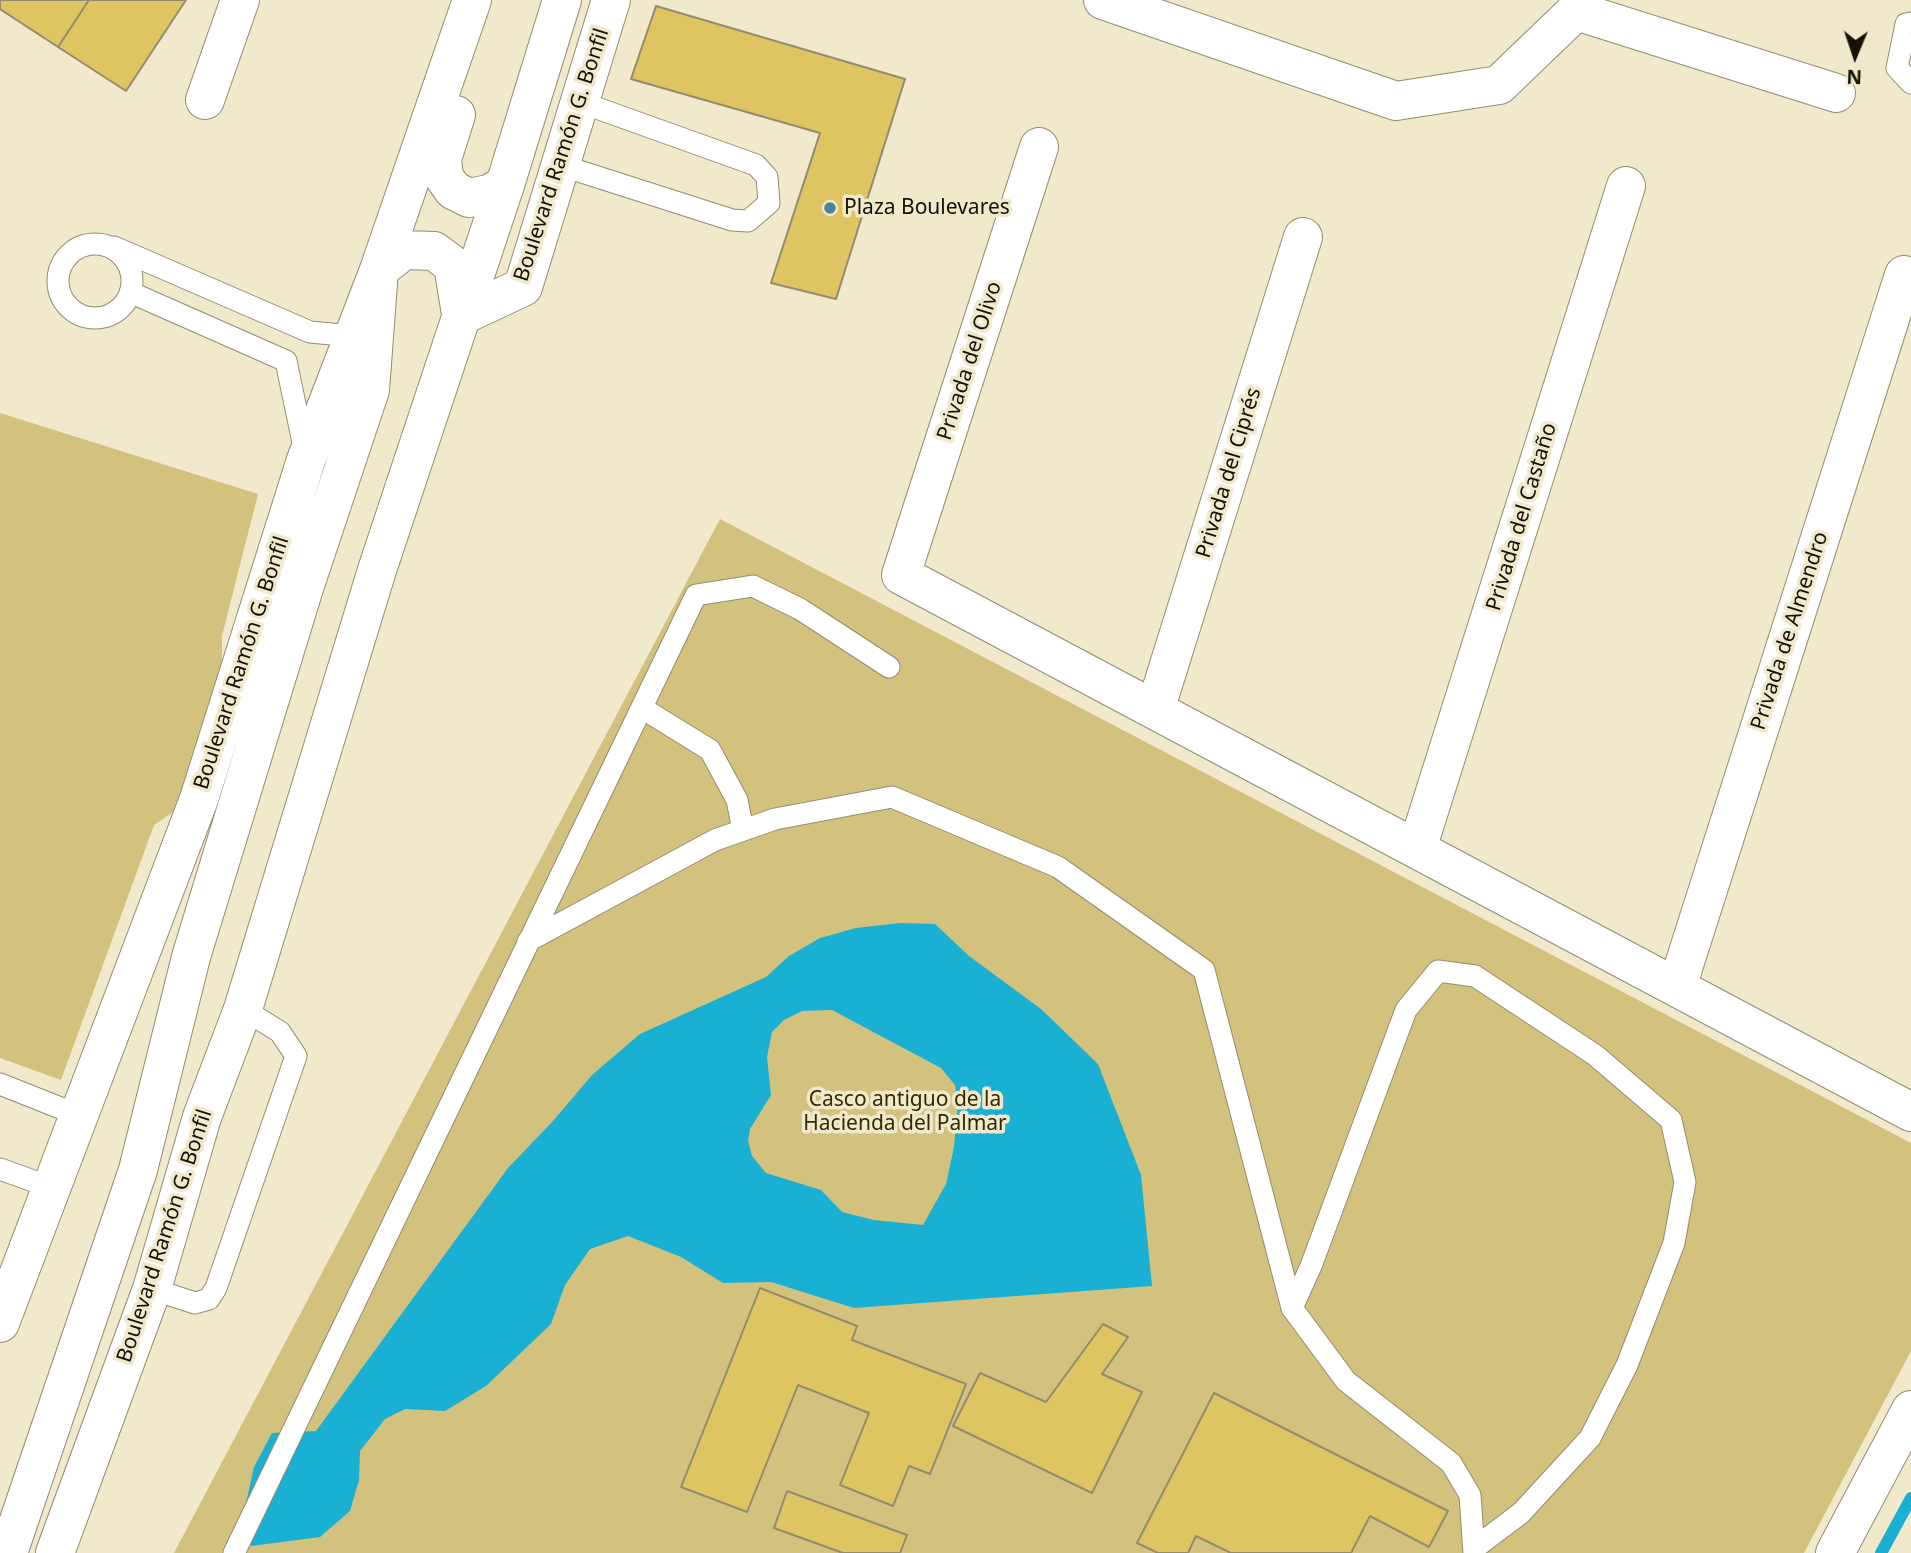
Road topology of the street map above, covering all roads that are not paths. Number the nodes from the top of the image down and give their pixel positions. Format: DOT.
graph roads {
  1 [pos="240,0"];
  2 [pos="472,0"];
  3 [pos="494,0"];
  4 [pos="562,0"];
  5 [pos="611,0"];
  6 [pos="1104,0"];
  7 [pos="1577,6"];
  8 [pos="1911,23"];
  9 [pos="1911,83"];
  10 [pos="1836,93"];
  11 [pos="205,100"];
  12 [pos="580,102"];
  13 [pos="1039,147"];
  14 [pos="561,165"];
  15 [pos="505,184"];
  16 [pos="1626,186"];
  17 [pos="1303,236"];
  18 [pos="114,247"];
  19 [pos="379,270"];
  20 [pos="1904,275"];
  21 [pos="132,293"];
  22 [pos="461,316"];
  23 [pos="310,332"];
  24 [pos="353,336"];
  25 [pos="286,361"];
  26 [pos="306,460"];
  27 [pos="889,667"];
  28 [pos="642,708"];
  29 [pos="1155,710"];
  30 [pos="743,830"];
  31 [pos="1418,849"];
  32 [pos="528,941"];
  33 [pos="1677,987"];
  34 [pos="243,1009"];
  35 [pos="0,1084"];
  36 [pos="1911,1112"];
  37 [pos="78,1115"];
  38 [pos="202,1117"];
  39 [pos="0,1168"];
  40 [pos="50,1187"];
  41 [pos="152,1289"];
  42 [pos="1292,1308"];
  43 [pos="0,1323"];
  44 [pos="1911,1410"];
  45 [pos="1900,1456"];
  46 [pos="1475,1550"];
  47 [pos="8,1553"];
  48 [pos="22,1553"];
  49 [pos="55,1553"];
  50 [pos="234,1553"];
  51 [pos="1835,1553"];
  1 -- 11 [label="main road"];
  2 -- 19 [label="main road, Boulevard Ramón G. Bonfil"];
  3 -- 15 [label="main road"];
  4 -- 15 [label="main road, Boulevard Ramón G. Bonfil"];
  5 -- 12 [label="main road, Boulevard Ramón G. Bonfil"];
  6 -- 7 [label="main road"];
  7 -- 10 [label="main road"];
  8 -- 9 [label="lane"];
  12 -- 14 [label="main road, Boulevard Ramón G. Bonfil"];
  12 -- 14 [label="lane"];
  13 -- 29 [label="main road, Privada del Olivo"];
  14 -- 22 [label="main road, Boulevard Ramón G. Bonfil"];
  15 -- 22 [label="main road, Boulevard Ramón G. Bonfil"];
  16 -- 31 [label="main road, Privada del Castaño"];
  17 -- 29 [label="main road, Privada del Ciprés"];
  18 -- 21 [label="lane"];
  18 -- 21 [label="lane"];
  18 -- 23 [label="lane"];
  19 -- 22 [label="main road"];
  19 -- 24 [label="main road, Boulevard Ramón G. Bonfil"];
  19 -- 47 [label="main road"];
  20 -- 33 [label="main road, Privada de Almendro"];
  21 -- 25 [label="lane"];
  22 -- 34 [label="main road, Boulevard Ramón G. Bonfil"];
  23 -- 24 [label="lane"];
  23 -- 25 [label="lane"];
  24 -- 26 [label="main road, Boulevard Ramón G. Bonfil"];
  25 -- 26 [label="lane"];
  26 -- 37 [label="main road, Boulevard Ramón G. Bonfil"];
  27 -- 28 [label="lane"];
  28 -- 30 [label="lane"];
  28 -- 32 [label="lane"];
  29 -- 31 [label="main road"];
  30 -- 32 [label="lane"];
  30 -- 42 [label="lane"];
  31 -- 33 [label="main road"];
  32 -- 50 [label="lane"];
  33 -- 36 [label="main road"];
  34 -- 38 [label="main road, Boulevard Ramón G. Bonfil"];
  34 -- 41 [label="lane"];
  35 -- 37 [label="lane"];
  37 -- 40 [label="main road, Boulevard Ramón G. Bonfil"];
  38 -- 41 [label="main road, Boulevard Ramón G. Bonfil"];
  38 -- 48 [label="main road"];
  39 -- 40 [label="lane"];
  40 -- 43 [label="main road, Boulevard Ramón G. Bonfil"];
  41 -- 49 [label="main road, Boulevard Ramón G. Bonfil"];
  42 -- 46 [label="lane"];
  42 -- 46 [label="lane"];
  44 -- 45 [label="main road"];
  45 -- 51 [label="main road"];
}
